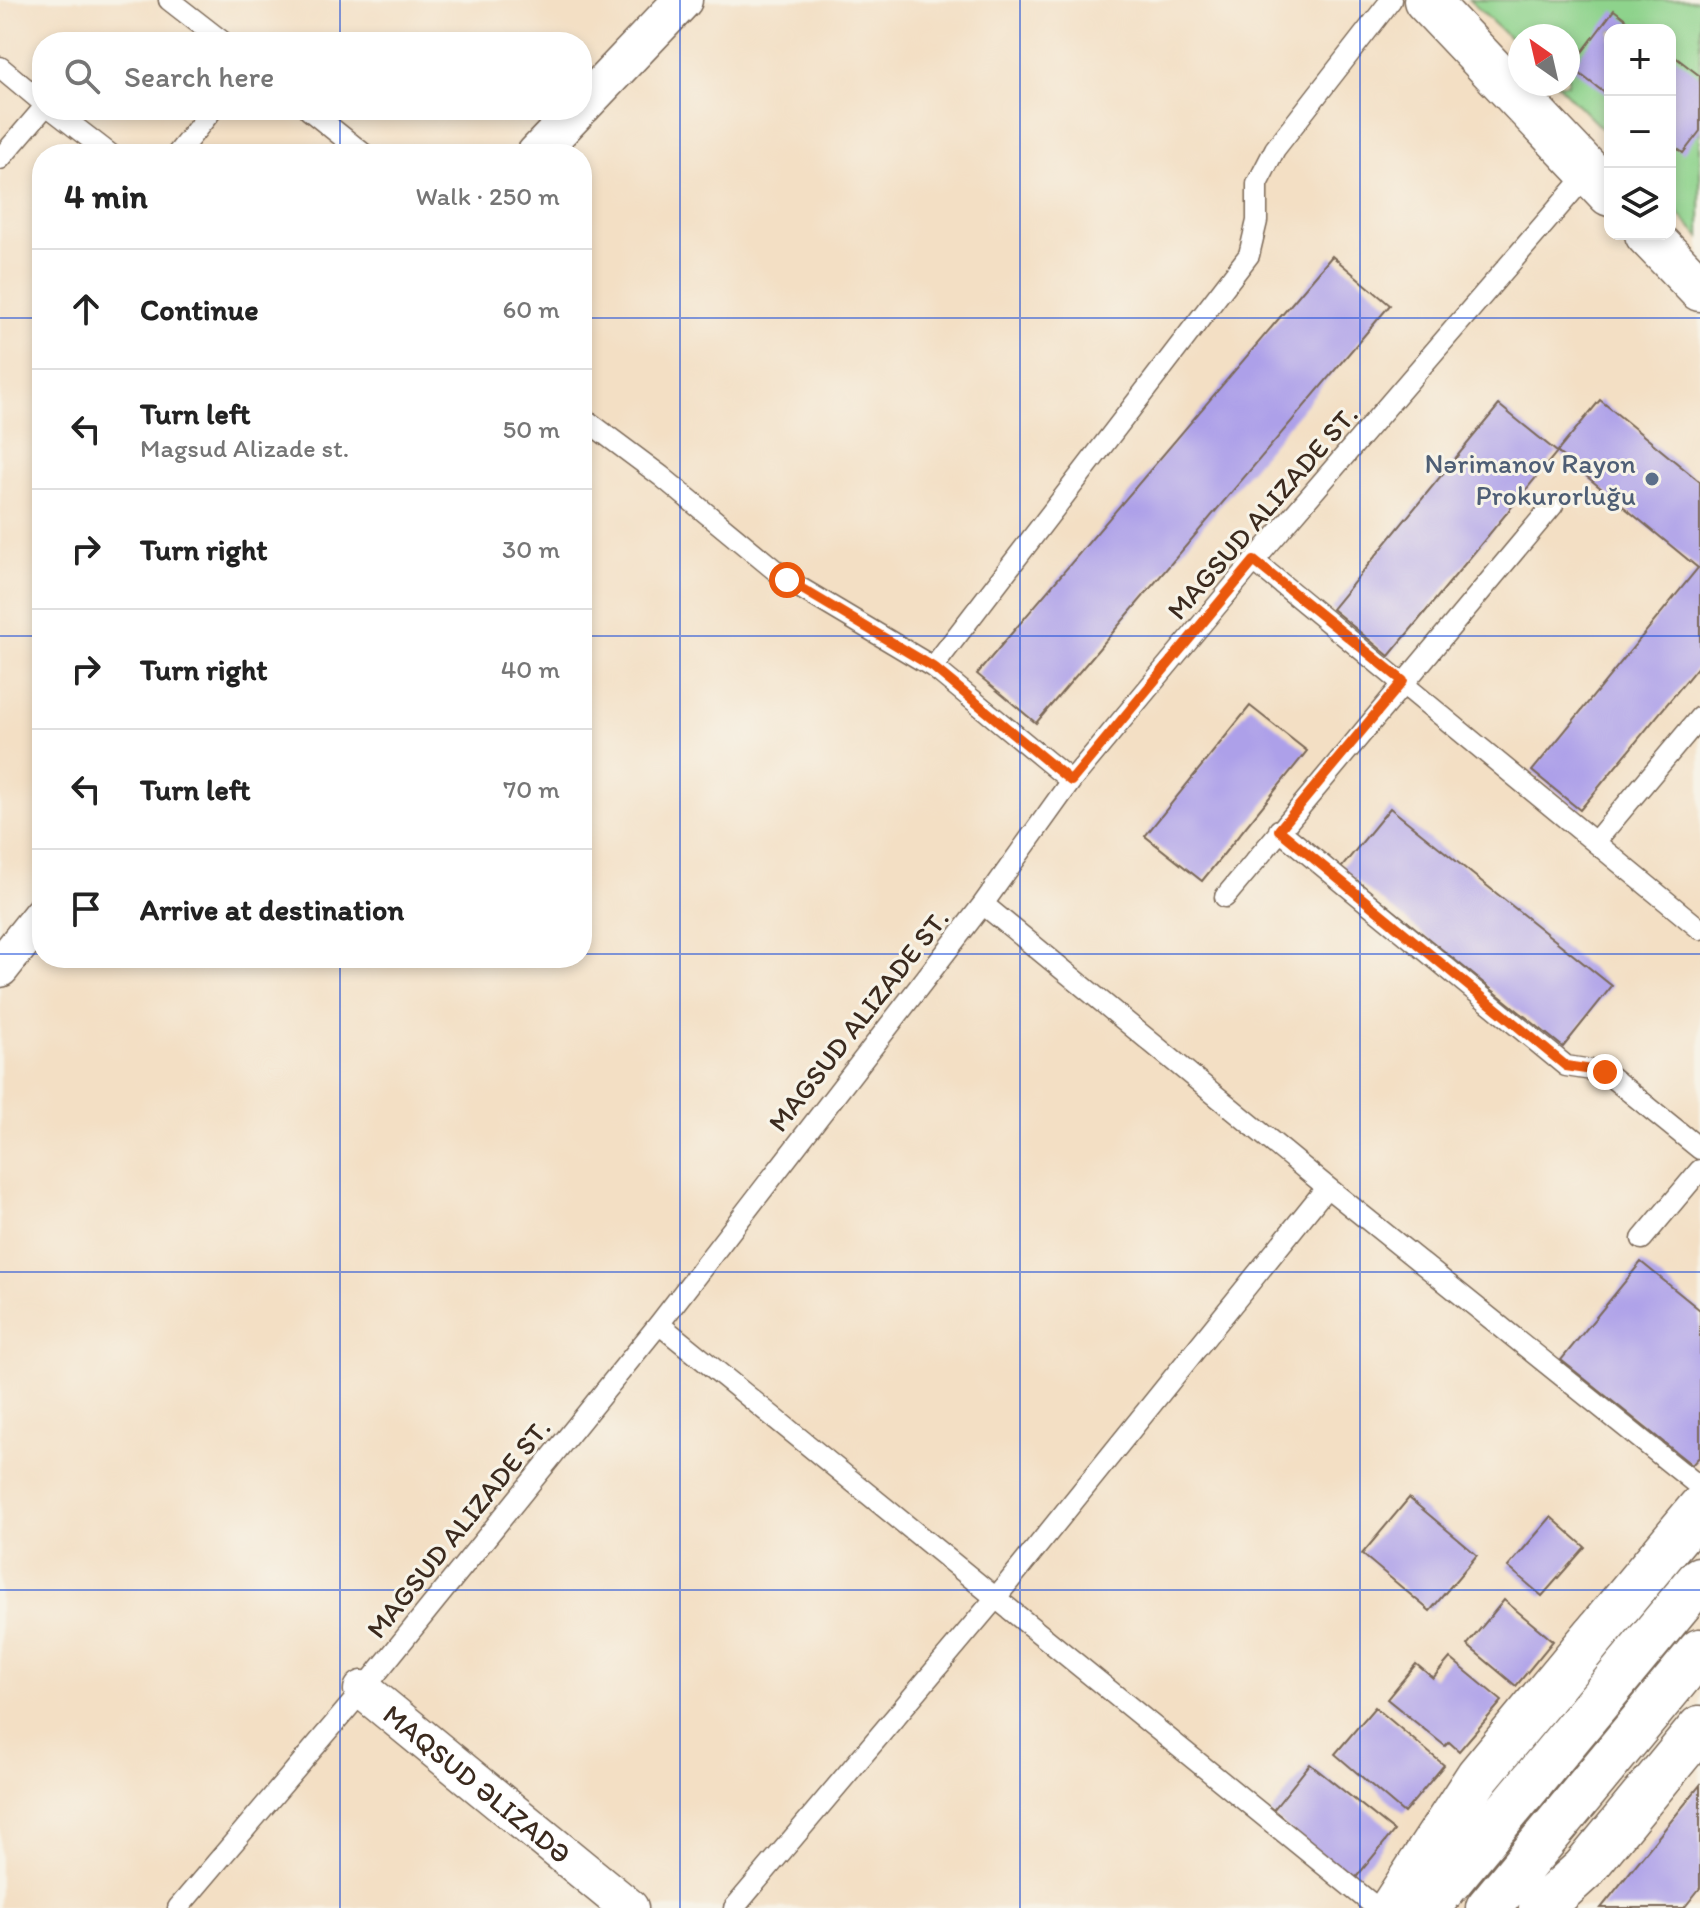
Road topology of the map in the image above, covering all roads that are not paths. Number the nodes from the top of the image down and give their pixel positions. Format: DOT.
graph roads {
  1 [pos="169,0"];
  2 [pos="683,0"];
  3 [pos="1391,0"];
  4 [pos="1426,0"];
  5 [pos="210,32"];
  6 [pos="0,67"];
  7 [pos="32,94"];
  8 [pos="592,96"];
  9 [pos="33,120"];
  10 [pos="66,120"];
  11 [pos="204,120"];
  12 [pos="322,120"];
  13 [pos="568,120"];
  14 [pos="97,144"];
  15 [pos="185,144"];
  16 [pos="352,144"];
  17 [pos="546,144"];
  18 [pos="0,159"];
  19 [pos="1600,183"];
  20 [pos="1653,240"];
  21 [pos="1700,289"];
  22 [pos="592,424"];
  23 [pos="1553,505"];
  24 [pos="1254,561"];
  25 [pos="933,667"];
  26 [pos="1403,681"];
  27 [pos="1700,717"];
  28 [pos="1071,781"];
  29 [pos="1279,830"];
  30 [pos="1595,842"];
  31 [pos="1225,897"];
  32 [pos="983,904"];
  33 [pos="32,928"];
  34 [pos="1700,929"];
  35 [pos="0,968"];
  36 [pos="1700,1149"];
  37 [pos="1700,1170"];
  38 [pos="1327,1187"];
  39 [pos="1642,1239"];
  40 [pos="659,1324"];
  41 [pos="1700,1487"];
  42 [pos="1700,1508"];
  43 [pos="1700,1579"];
  44 [pos="994,1600"];
  45 [pos="1700,1651"];
  46 [pos="363,1690"];
  47 [pos="1700,1728"];
  48 [pos="178,1908"];
  49 [pos="629,1908"];
  50 [pos="734,1908"];
  51 [pos="1377,1908"];
  52 [pos="1392,1908"];
  53 [pos="1427,1908"];
  54 [pos="1488,1908"];
  55 [pos="1541,1908"];
  1 -- 5 [label="lane"];
  2 -- 8 [label="street"];
  3 -- 25 [label="lane"];
  4 -- 19 [label="main road"];
  6 -- 7 [label="lane"];
  9 -- 18 [label="lane"];
  10 -- 14 [label="lane"];
  11 -- 15 [label="lane"];
  12 -- 16 [label="lane"];
  13 -- 17 [label="street"];
  19 -- 24 [label="lane, MAGSUD ALIZADE ST."];
  20 -- 21 [label="main road"];
  22 -- 25 [label="lane"];
  23 -- 26 [label="lane"];
  24 -- 26 [label="lane"];
  24 -- 28 [label="lane, MAGSUD ALIZADE ST."];
  25 -- 28 [label="lane"];
  26 -- 29 [label="lane"];
  26 -- 30 [label="lane"];
  27 -- 30 [label="lane"];
  28 -- 32 [label="lane, MAGSUD ALIZADE ST."];
  29 -- 31 [label="lane"];
  29 -- 36 [label="lane"];
  30 -- 34 [label="lane"];
  32 -- 38 [label="lane"];
  32 -- 40 [label="lane, MAGSUD ALIZADE ST."];
  33 -- 35 [label="street"];
  37 -- 39 [label="lane"];
  38 -- 41 [label="lane"];
  38 -- 44 [label="lane"];
  40 -- 44 [label="lane"];
  40 -- 46 [label="lane, MAGSUD ALIZADE ST."];
  42 -- 52 [label="main road"];
  43 -- 53 [label="main road"];
  44 -- 50 [label="lane"];
  44 -- 51 [label="lane"];
  45 -- 54 [label="main road"];
  46 -- 48 [label="lane, MAGSUD ALIZADE ST."];
  46 -- 49 [label="street, MAQSUD ƏLIZADƏ"];
  47 -- 55 [label="main road"];
}
